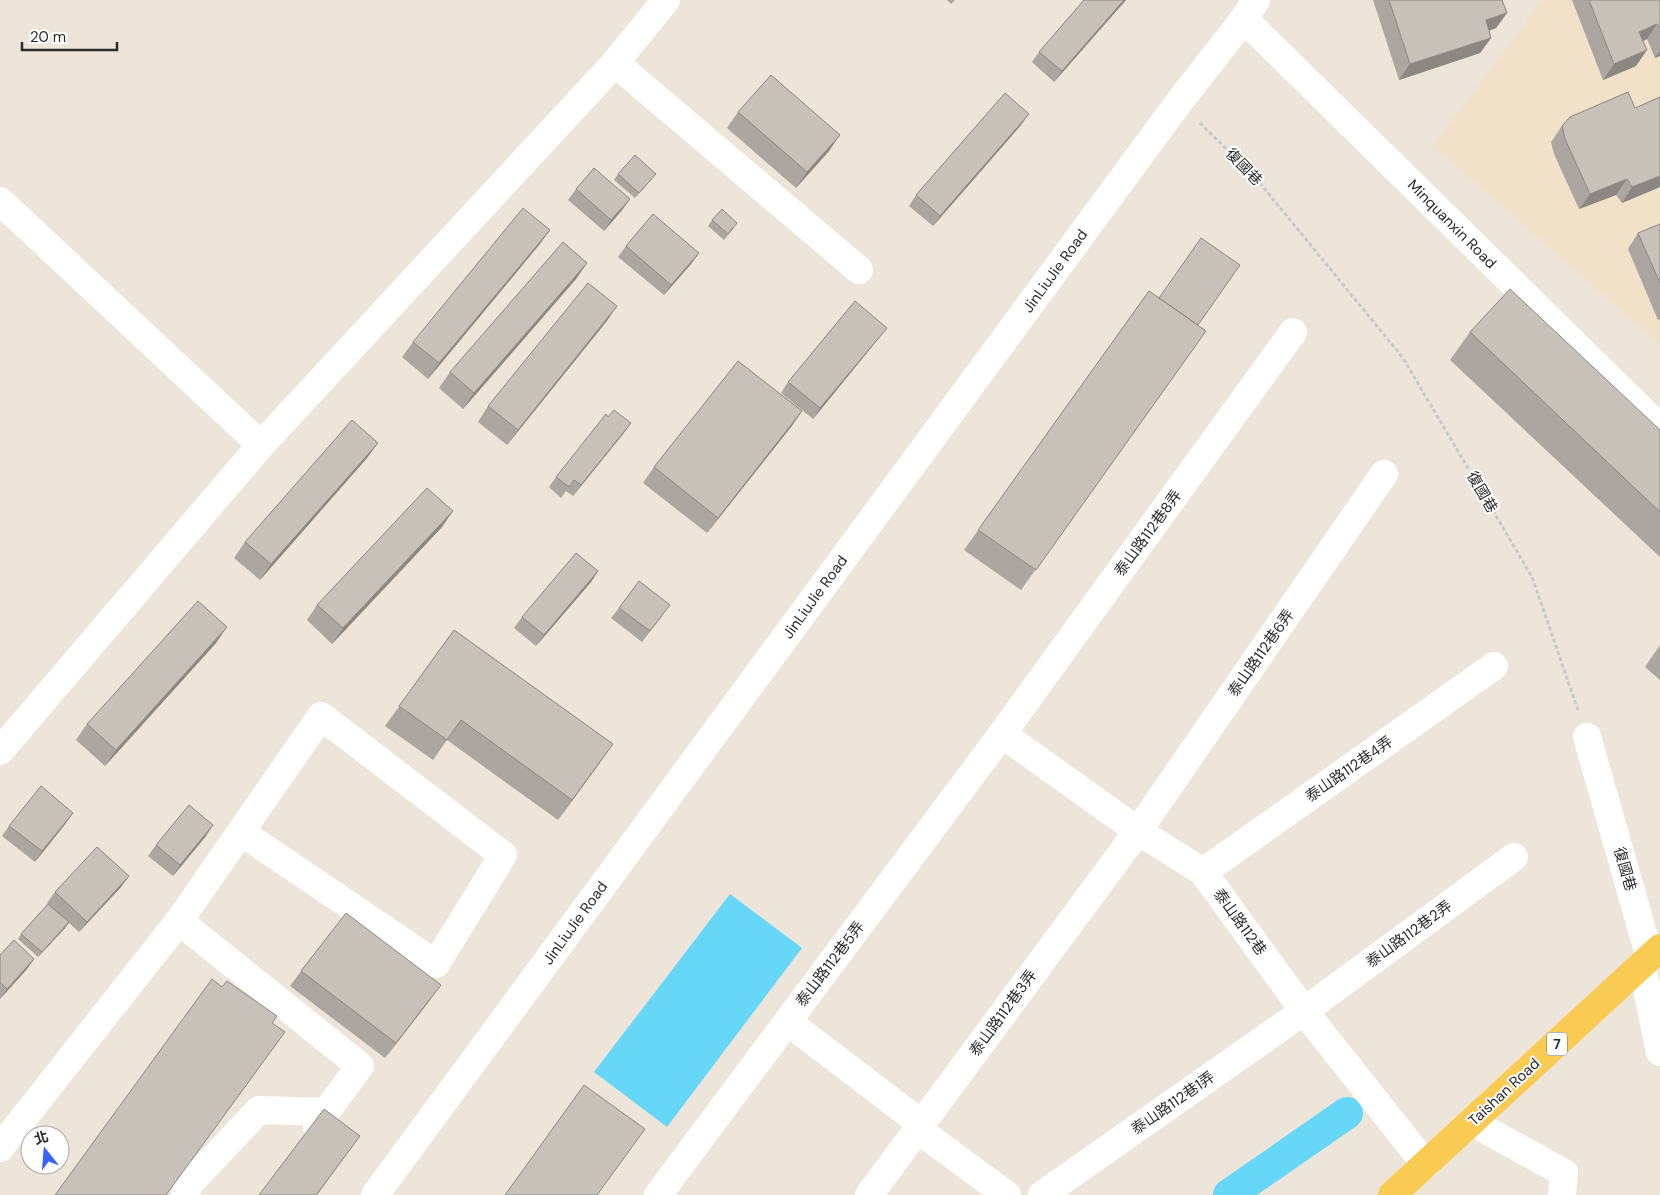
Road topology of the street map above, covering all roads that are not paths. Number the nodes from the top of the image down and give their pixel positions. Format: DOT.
graph roads {
  1 [pos="666,0"];
  2 [pos="1250,9"];
  3 [pos="615,63"];
  4 [pos="0,201"];
  5 [pos="860,270"];
  6 [pos="1293,332"];
  7 [pos="1660,428"];
  8 [pos="261,445"];
  9 [pos="1384,474"];
  10 [pos="1494,666"];
  11 [pos="1002,734"];
  12 [pos="1587,737"];
  13 [pos="0,751"];
  14 [pos="1138,831"];
  15 [pos="241,832"];
  16 [pos="1514,857"];
  17 [pos="1203,872"];
  18 [pos="179,921"];
  19 [pos="1651,957"];
  20 [pos="1304,1011"];
  21 [pos="788,1022"];
  22 [pos="1660,1052"];
  23 [pos="326,1112"];
  24 [pos="1472,1122"];
  25 [pos="919,1126"];
  26 [pos="306,1145"];
  27 [pos="0,1148"];
  28 [pos="1426,1165"];
  29 [pos="185,1195"];
  30 [pos="375,1195"];
  31 [pos="658,1195"];
  32 [pos="869,1195"];
  33 [pos="1007,1195"];
  34 [pos="1042,1195"];
  35 [pos="1392,1195"];
  36 [pos="1562,1195"];
  1 -- 3 [label="street"];
  2 -- 7 [label="street, Minquanxin Road"];
  2 -- 30 [label="street, JinLiuJie Road"];
  3 -- 5 [label="street"];
  3 -- 8 [label="street"];
  4 -- 8 [label="street"];
  6 -- 11 [label="street, 泰山路112巷8弄"];
  8 -- 13 [label="street"];
  9 -- 14 [label="street, 泰山路112巷6弄"];
  10 -- 17 [label="street, 泰山路112巷4弄"];
  11 -- 14 [label="street, 泰山路112巷"];
  11 -- 21 [label="street, 泰山路112巷5弄"];
  12 -- 19 [label="street, 復國巷"];
  14 -- 17 [label="street, 泰山路112巷"];
  14 -- 25 [label="street, 泰山路112巷3弄"];
  15 -- 15 [label="street"];
  15 -- 18 [label="street"];
  16 -- 20 [label="street, 泰山路112巷2弄"];
  17 -- 20 [label="street, 泰山路112巷"];
  18 -- 23 [label="street"];
  18 -- 27 [label="street"];
  19 -- 22 [label="street, 復國巷"];
  19 -- 24 [label="main road, Taishan Road / 7"];
  20 -- 28 [label="street, 泰山路112巷"];
  20 -- 34 [label="street, 泰山路112巷1弄"];
  21 -- 25 [label="street"];
  21 -- 31 [label="street, 泰山路112巷5弄"];
  23 -- 26 [label="street"];
  23 -- 29 [label="street"];
  24 -- 28 [label="main road, Taishan Road / 7"];
  24 -- 36 [label="street"];
  25 -- 32 [label="street, 泰山路112巷3弄"];
  25 -- 33 [label="street"];
  28 -- 35 [label="main road, Taishan Road / 7"];
}
